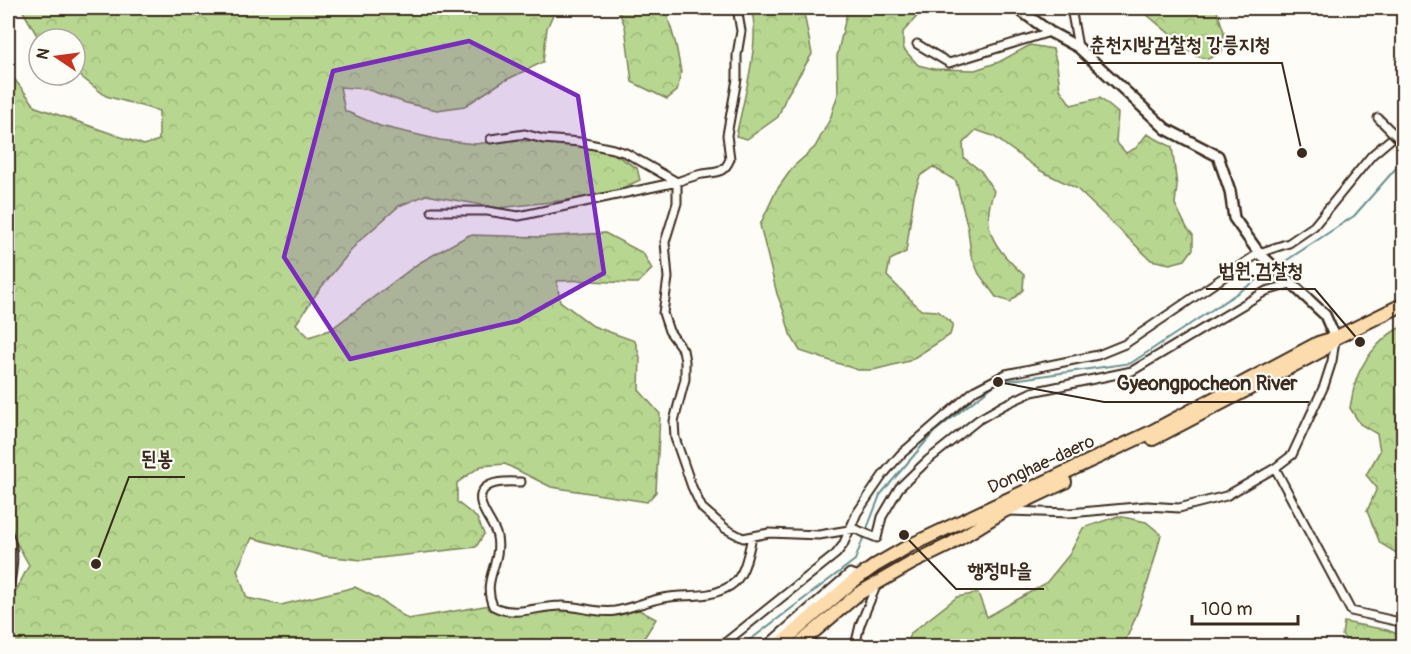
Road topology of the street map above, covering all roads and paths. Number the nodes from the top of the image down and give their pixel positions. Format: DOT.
graph roads {
  1 [pos="737,8"];
  2 [pos="1017,8"];
  3 [pos="1071,8"];
  4 [pos="1050,32"];
  5 [pos="916,44"];
  6 [pos="1078,47"];
  7 [pos="1378,118"];
  8 [pos="1404,128"];
  9 [pos="491,139"];
  10 [pos="1404,144"];
  11 [pos="677,182"];
  12 [pos="432,211"];
  13 [pos="1259,253"];
  14 [pos="1288,281"];
  15 [pos="1404,304"];
  16 [pos="1335,338"];
  17 [pos="1275,468"];
  18 [pos="521,482"];
  19 [pos="1004,510"];
  20 [pos="852,530"];
  21 [pos="8,534"];
  22 [pos="752,537"];
  23 [pos="860,576"];
  24 [pos="879,582"];
  25 [pos="8,591"];
  26 [pos="1404,622"];
  27 [pos="721,646"];
  28 [pos="766,646"];
  29 [pos="778,646"];
  30 [pos="797,646"];
  31 [pos="855,646"];
  1 -- 11 [label="street"];
  2 -- 4 [label="street"];
  3 -- 6 [label="street"];
  4 -- 5 [label="street"];
  4 -- 6 [label="street"];
  6 -- 13 [label="street"];
  7 -- 10 [label="street, bridge"];
  8 -- 13 [label="street"];
  9 -- 11 [label="street"];
  11 -- 12 [label="street"];
  11 -- 22 [label="street"];
  13 -- 14 [label="street"];
  13 -- 20 [label="street"];
  14 -- 16 [label="street"];
  14 -- 20 [label="street"];
  15 -- 16 [label="highway, Donghae-daero"];
  16 -- 17 [label="street"];
  16 -- 19 [label="highway, Donghae-daero"];
  16 -- 23 [label="highway, Donghae-daero"];
  17 -- 19 [label="street"];
  17 -- 26 [label="street"];
  18 -- 22 [label="street"];
  19 -- 24 [label="highway, Donghae-daero"];
  20 -- 22 [label="street"];
  20 -- 27 [label="street"];
  21 -- 25 [label="street"];
  23 -- 28 [label="street"];
  23 -- 29 [label="highway, Donghae-daero"];
  24 -- 30 [label="highway, Donghae-daero"];
  24 -- 31 [label="street"];
}
